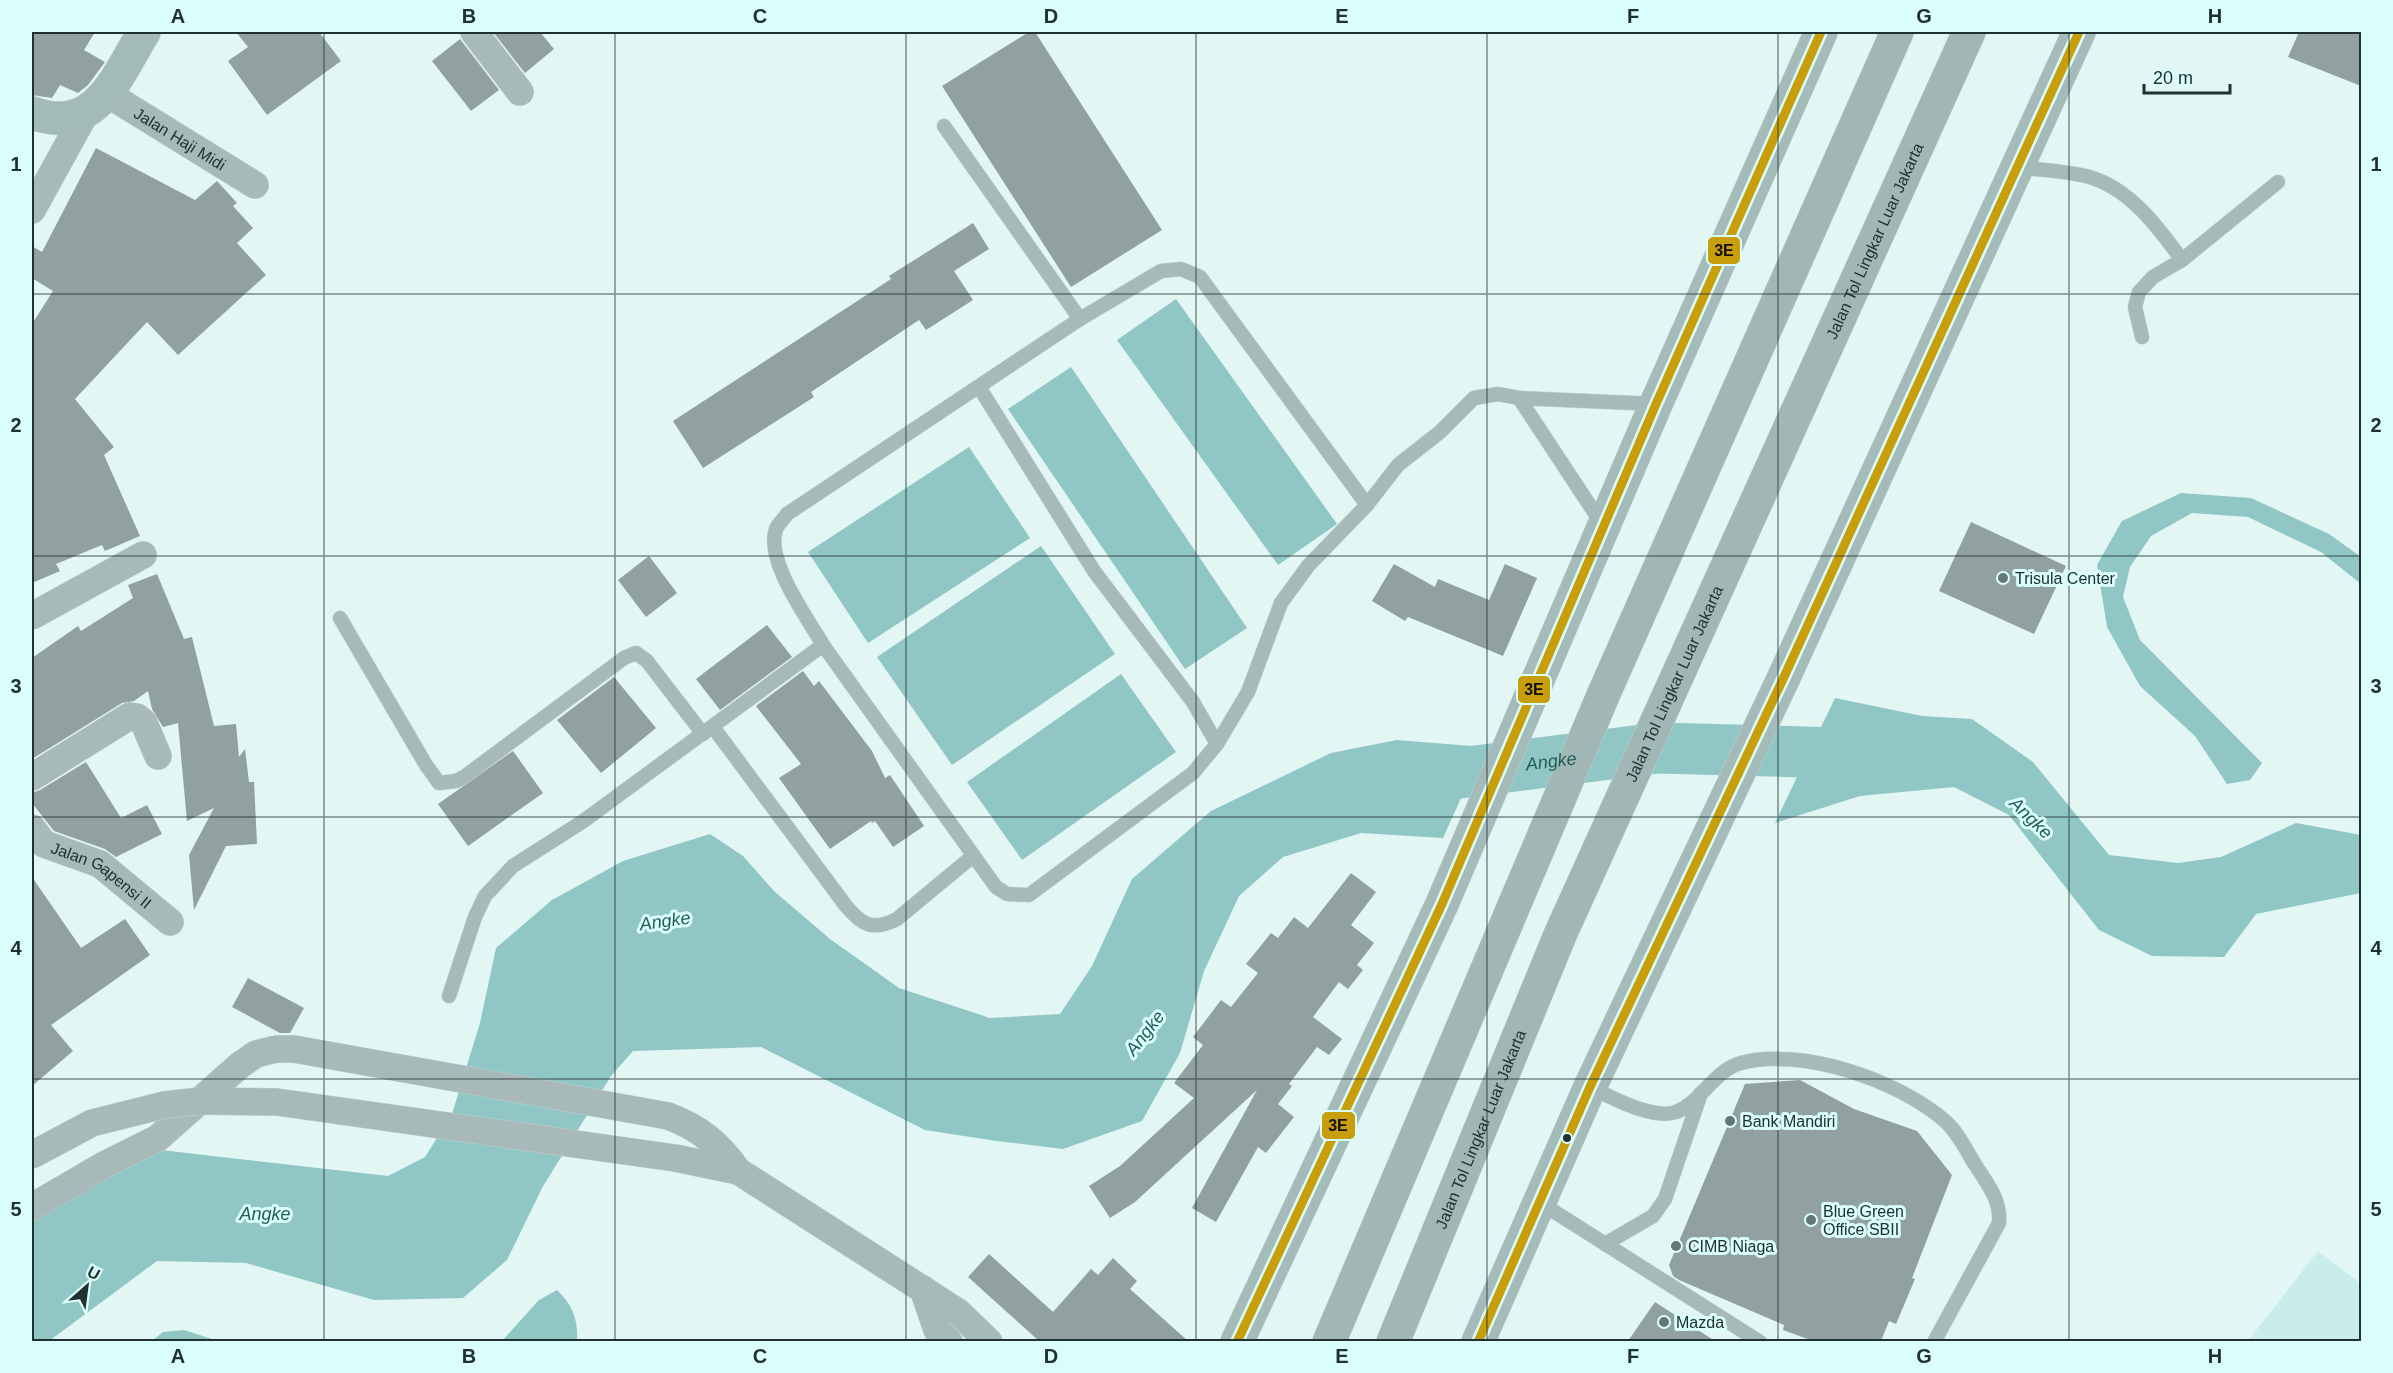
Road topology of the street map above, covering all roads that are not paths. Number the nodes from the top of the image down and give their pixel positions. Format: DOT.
graph roads {
  1 [pos="144,32"];
  2 [pos="474,32"];
  3 [pos="1821,32"];
  4 [pos="1897,32"];
  5 [pos="1969,32"];
  6 [pos="2079,32"];
  7 [pos="520,92"];
  8 [pos="96,104"];
  9 [pos="32,113"];
  10 [pos="944,126"];
  11 [pos="2017,167"];
  12 [pos="2278,182"];
  13 [pos="255,185"];
  14 [pos="32,210"];
  15 [pos="2182,260"];
  16 [pos="1080,319"];
  17 [pos="2142,337"];
  18 [pos="979,387"];
  19 [pos="1520,398"];
  20 [pos="1656,404"];
  21 [pos="1367,505"];
  22 [pos="1605,527"];
  23 [pos="142,555"];
  24 [pos="32,616"];
  25 [pos="340,618"];
  26 [pos="823,645"];
  27 [pos="708,730"];
  28 [pos="1217,744"];
  29 [pos="158,756"];
  30 [pos="32,777"];
  31 [pos="32,828"];
  32 [pos="973,856"];
  33 [pos="170,922"];
  34 [pos="449,996"];
  35 [pos="1590,1087"];
  36 [pos="1701,1094"];
  37 [pos="32,1155"];
  38 [pos="738,1171"];
  39 [pos="1538,1201"];
  40 [pos="32,1207"];
  41 [pos="1605,1244"];
  42 [pos="923,1289"];
  43 [pos="958,1312"];
  44 [pos="939,1338"];
  45 [pos="989,1341"];
  46 [pos="1237,1341"];
  47 [pos="1329,1341"];
  48 [pos="1393,1341"];
  49 [pos="1478,1341"];
  50 [pos="1760,1341"];
  51 [pos="1934,1341"];
  1 -- 8 [label="main road"];
  2 -- 7 [label="street"];
  3 -- 20 [label="main road"];
  4 -- 47 [label="highway"];
  5 -- 48 [label="highway, Jalan Tol Lingkar Luar Jakarta"];
  6 -- 11 [label="main road"];
  8 -- 9 [label="main road"];
  8 -- 13 [label="street, Jalan Haji Midi"];
  8 -- 14 [label="street"];
  10 -- 16 [label="lane"];
  11 -- 15 [label="lane"];
  11 -- 35 [label="main road"];
  12 -- 15 [label="lane"];
  15 -- 17 [label="lane"];
  16 -- 18 [label="lane"];
  16 -- 21 [label="lane"];
  18 -- 26 [label="lane"];
  18 -- 28 [label="lane"];
  19 -- 20 [label="lane"];
  19 -- 21 [label="lane"];
  19 -- 22 [label="lane"];
  20 -- 22 [label="main road"];
  21 -- 28 [label="lane"];
  22 -- 46 [label="main road"];
  23 -- 24 [label="street"];
  25 -- 27 [label="lane"];
  26 -- 27 [label="lane"];
  26 -- 32 [label="lane"];
  27 -- 32 [label="lane"];
  27 -- 34 [label="lane"];
  28 -- 32 [label="lane"];
  29 -- 30 [label="street"];
  31 -- 33 [label="street, Jalan Gapensi II"];
  35 -- 36 [label="lane"];
  35 -- 39 [label="main road"];
  36 -- 41 [label="lane"];
  36 -- 51 [label="lane"];
  37 -- 38 [label="street, bridge"];
  38 -- 40 [label="street"];
  38 -- 42 [label="street"];
  39 -- 41 [label="lane"];
  39 -- 49 [label="main road"];
  41 -- 50 [label="lane"];
  42 -- 43 [label="street"];
  42 -- 44 [label="street"];
  43 -- 44 [label="street"];
  43 -- 45 [label="street"];
}
